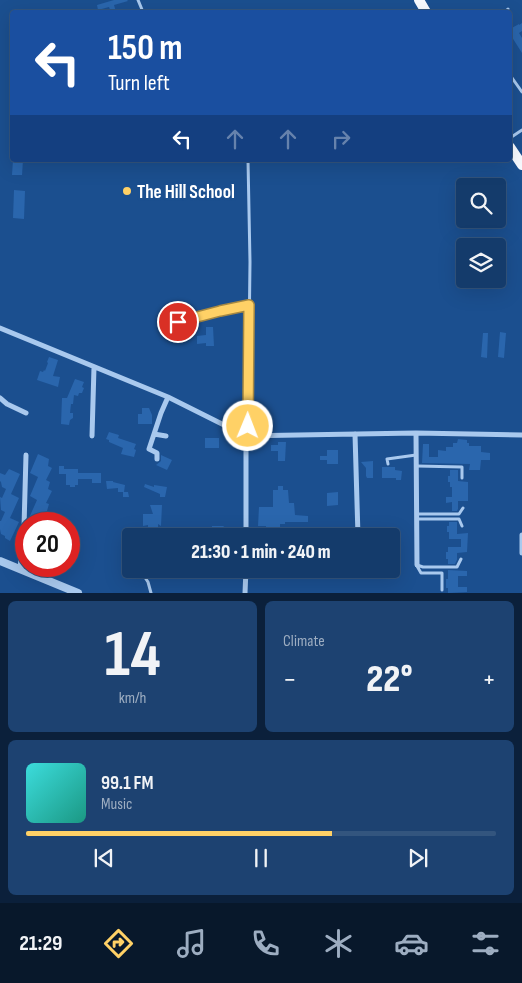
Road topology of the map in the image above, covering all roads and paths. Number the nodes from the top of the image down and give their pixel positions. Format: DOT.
graph roads {
  1 [pos="512,78"];
  2 [pos="522,92"];
  3 [pos="512,150"];
  4 [pos="248,162"];
  5 [pos="522,165"];
  6 [pos="249,305"];
  7 [pos="166,323"];
  8 [pos="0,328"];
  9 [pos="94,367"];
  10 [pos="168,397"];
  11 [pos="0,398"];
  12 [pos="26,413"];
  13 [pos="154,434"];
  14 [pos="356,434"];
  15 [pos="416,434"];
  16 [pos="522,435"];
  17 [pos="92,436"];
  18 [pos="166,436"];
  19 [pos="246,436"];
  20 [pos="26,455"];
  21 [pos="416,455"];
  22 [pos="156,458"];
  23 [pos="388,464"];
  24 [pos="417,466"];
  25 [pos="462,478"];
  26 [pos="463,508"];
  27 [pos="24,512"];
  28 [pos="417,516"];
  29 [pos="462,526"];
  30 [pos="246,528"];
  31 [pos="358,528"];
  32 [pos="522,534"];
  33 [pos="522,553"];
  34 [pos="461,559"];
  35 [pos="0,561"];
  36 [pos="417,565"];
  37 [pos="15,567"];
  38 [pos="39,577"];
  39 [pos="145,578"];
  40 [pos="246,578"];
  41 [pos="442,590"];
  42 [pos="78,593"];
  43 [pos="151,593"];
  44 [pos="245,593"];
  1 -- 2 [label="lane"];
  3 -- 5 [label="highway"];
  4 -- 6 [label="lane"];
  6 -- 7 [label="lane"];
  6 -- 19 [label="lane"];
  8 -- 9 [label="street"];
  9 -- 10 [label="street"];
  9 -- 17 [label="street"];
  10 -- 13 [label="street"];
  10 -- 19 [label="street"];
  11 -- 12 [label="street"];
  13 -- 18 [label="street"];
  13 -- 22 [label="street"];
  14 -- 15 [label="street"];
  14 -- 19 [label="street"];
  14 -- 31 [label="street"];
  15 -- 16 [label="street"];
  15 -- 21 [label="street"];
  19 -- 30 [label="street"];
  20 -- 27 [label="street"];
  21 -- 23 [label="lane"];
  21 -- 24 [label="street"];
  24 -- 25 [label="lane"];
  24 -- 28 [label="street"];
  26 -- 28 [label="lane"];
  28 -- 29 [label="lane"];
  28 -- 36 [label="street"];
  32 -- 33 [label="street"];
  34 -- 36 [label="lane"];
  35 -- 37 [label="street"];
  36 -- 41 [label="lane"];
  38 -- 42 [label="street"];
  39 -- 43 [label="lane"];
  40 -- 44 [label="street"];
}
